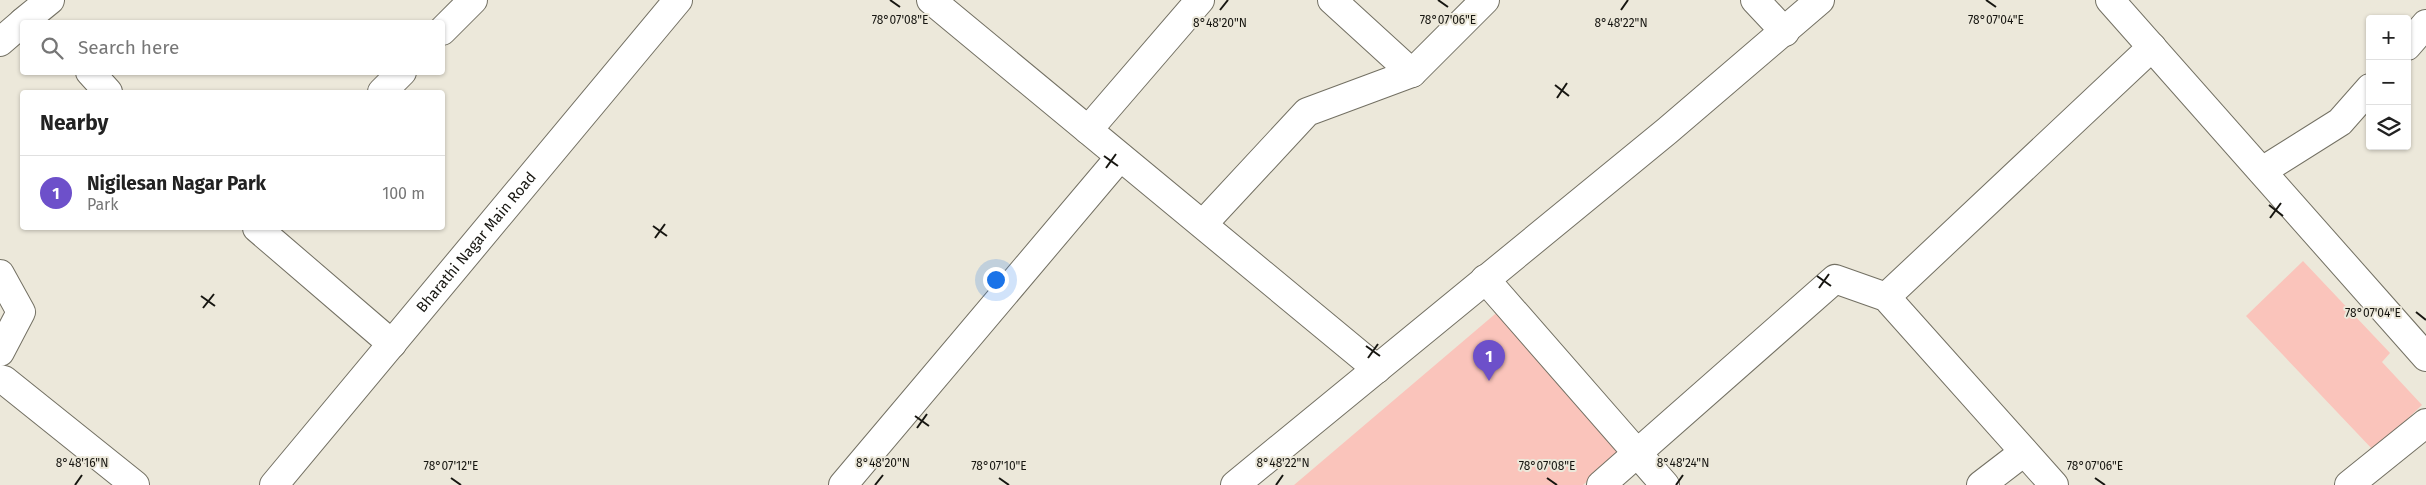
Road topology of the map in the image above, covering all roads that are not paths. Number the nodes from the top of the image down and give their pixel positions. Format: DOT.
graph roads {
  1 [pos="473,0"];
  2 [pos="678,0"];
  3 [pos="931,0"];
  4 [pos="1200,0"];
  5 [pos="1332,0"];
  6 [pos="1485,0"];
  7 [pos="1755,0"];
  8 [pos="1820,0"];
  9 [pos="2110,0"];
  10 [pos="1460,12"];
  11 [pos="2426,24"];
  12 [pos="20,27"];
  13 [pos="445,28"];
  14 [pos="1785,32"];
  15 [pos="2411,41"];
  16 [pos="0,42"];
  17 [pos="2152,47"];
  18 [pos="1412,72"];
  19 [pos="93,75"];
  20 [pos="399,75"];
  21 [pos="106,90"];
  22 [pos="384,90"];
  23 [pos="2366,93"];
  24 [pos="1088,130"];
  25 [pos="1120,157"];
  26 [pos="2262,172"];
  27 [pos="1203,224"];
  28 [pos="259,230"];
  29 [pos="0,274"];
  30 [pos="1486,280"];
  31 [pos="1886,297"];
  32 [pos="392,344"];
  33 [pos="0,352"];
  34 [pos="2426,357"];
  35 [pos="1377,369"];
  36 [pos="2,380"];
  37 [pos="2426,424"];
  38 [pos="2024,452"];
  39 [pos="1637,453"];
  40 [pos="135,485"];
  41 [pos="274,485"];
  42 [pos="843,485"];
  43 [pos="1235,485"];
  44 [pos="1601,485"];
  45 [pos="1665,485"];
  46 [pos="1982,485"];
  47 [pos="2054,485"];
  48 [pos="2349,485"];
  1 -- 13 [label="street"];
  2 -- 32 [label="street, Bharathi Nagar Main Road"];
  3 -- 24 [label="street"];
  4 -- 24 [label="street"];
  5 -- 18 [label="street"];
  6 -- 10 [label="street"];
  7 -- 14 [label="street"];
  8 -- 14 [label="street"];
  9 -- 17 [label="street"];
  10 -- 18 [label="street"];
  11 -- 15 [label="street"];
  12 -- 16 [label="street"];
  14 -- 30 [label="street"];
  17 -- 26 [label="street"];
  17 -- 31 [label="street"];
  18 -- 27 [label="street"];
  19 -- 21 [label="street"];
  20 -- 22 [label="street"];
  23 -- 26 [label="street"];
  24 -- 25 [label="street"];
  25 -- 27 [label="street"];
  25 -- 42 [label="street"];
  26 -- 34 [label="street"];
  27 -- 35 [label="street"];
  28 -- 32 [label="street"];
  29 -- 33 [label="street"];
  30 -- 35 [label="street"];
  30 -- 39 [label="street"];
  31 -- 38 [label="street"];
  31 -- 39 [label="street"];
  32 -- 41 [label="street, Bharathi Nagar Main Road"];
  35 -- 43 [label="street"];
  36 -- 40 [label="street"];
  37 -- 48 [label="street"];
  38 -- 46 [label="street"];
  38 -- 47 [label="street"];
  39 -- 44 [label="street"];
  39 -- 45 [label="street"];
}
